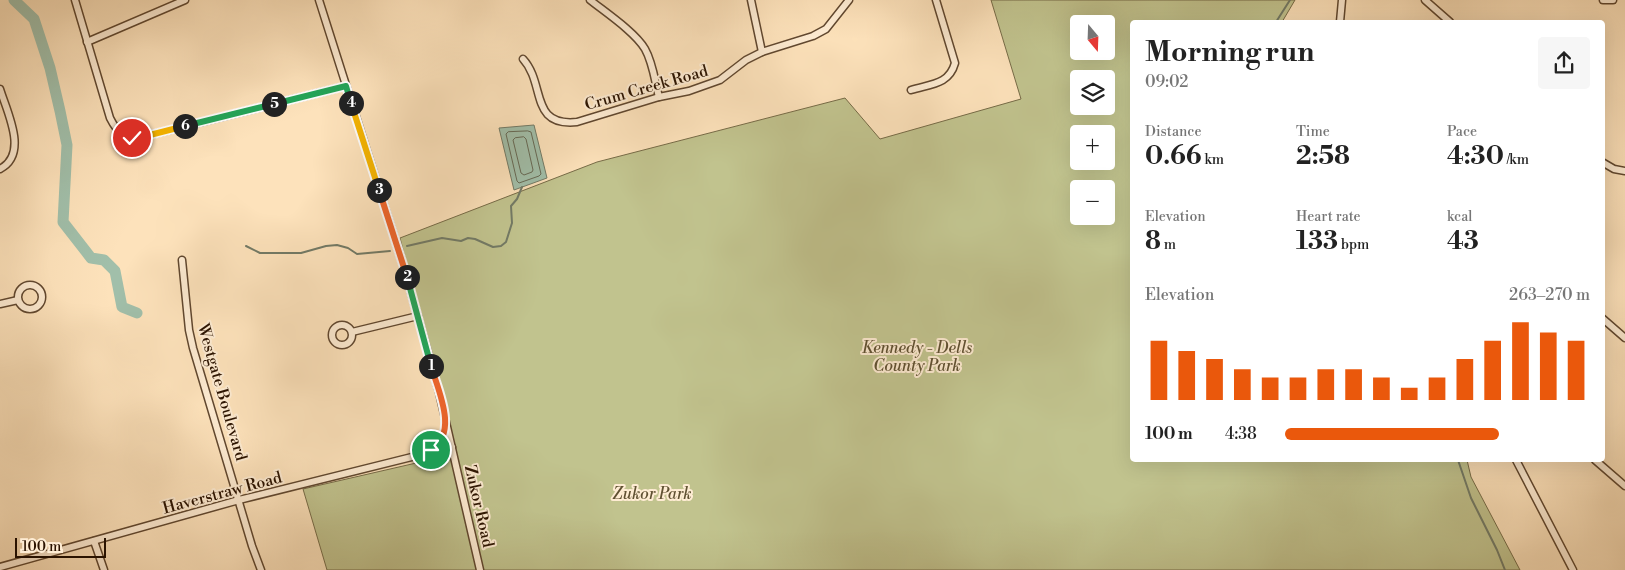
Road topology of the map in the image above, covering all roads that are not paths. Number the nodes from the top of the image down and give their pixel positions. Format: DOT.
graph roads {
  1 [pos="75,0"];
  2 [pos="185,0"];
  3 [pos="319,0"];
  4 [pos="751,0"];
  5 [pos="849,0"];
  6 [pos="936,0"];
  7 [pos="1342,0"];
  8 [pos="1425,0"];
  9 [pos="1603,0"];
  10 [pos="1613,0"];
  11 [pos="594,1"];
  12 [pos="1340,20"];
  13 [pos="1448,20"];
  14 [pos="87,42"];
  15 [pos="762,52"];
  16 [pos="522,59"];
  17 [pos="346,86"];
  18 [pos="0,89"];
  19 [pos="911,90"];
  20 [pos="659,97"];
  21 [pos="1605,164"];
  22 [pos="0,169"];
  23 [pos="1625,171"];
  24 [pos="182,260"];
  25 [pos="18,300"];
  26 [pos="0,304"];
  27 [pos="418,316"];
  28 [pos="1605,321"];
  29 [pos="352,332"];
  30 [pos="1625,338"];
  31 [pos="445,418"];
  32 [pos="452,447"];
  33 [pos="422,454"];
  34 [pos="1517,462"];
  35 [pos="1598,462"];
  36 [pos="1625,486"];
  37 [pos="239,500"];
  38 [pos="94,541"];
  39 [pos="0,567"];
  40 [pos="104,570"];
  41 [pos="261,570"];
  42 [pos="480,570"];
  43 [pos="1573,570"];
  1 -- 14 [label="street"];
  2 -- 14 [label="street"];
  3 -- 17 [label="street, Zukor Road"];
  4 -- 15 [label="street"];
  5 -- 15 [label="street, Crum Creek Road"];
  6 -- 19 [label="street"];
  7 -- 12 [label="street"];
  8 -- 13 [label="street"];
  9 -- 10 [label="street"];
  11 -- 20 [label="street"];
  14 -- 17 [label="street"];
  15 -- 20 [label="street, Crum Creek Road"];
  16 -- 20 [label="street, Crum Creek Road"];
  17 -- 27 [label="street, Zukor Road"];
  18 -- 22 [label="street"];
  21 -- 23 [label="street"];
  24 -- 37 [label="street, Westgate Boulevard"];
  25 -- 26 [label="street"];
  27 -- 29 [label="street"];
  27 -- 31 [label="street, Zukor Road"];
  28 -- 30 [label="street"];
  31 -- 32 [label="street, Zukor Road"];
  31 -- 33 [label="street"];
  32 -- 33 [label="street, Haverstraw Road"];
  32 -- 42 [label="street, Zukor Road"];
  33 -- 37 [label="street, Haverstraw Road"];
  34 -- 43 [label="street"];
  35 -- 36 [label="street"];
  37 -- 38 [label="street, Haverstraw Road"];
  37 -- 41 [label="street, Westgate Boulevard"];
  38 -- 39 [label="street, Haverstraw Road"];
  38 -- 40 [label="street"];
}
